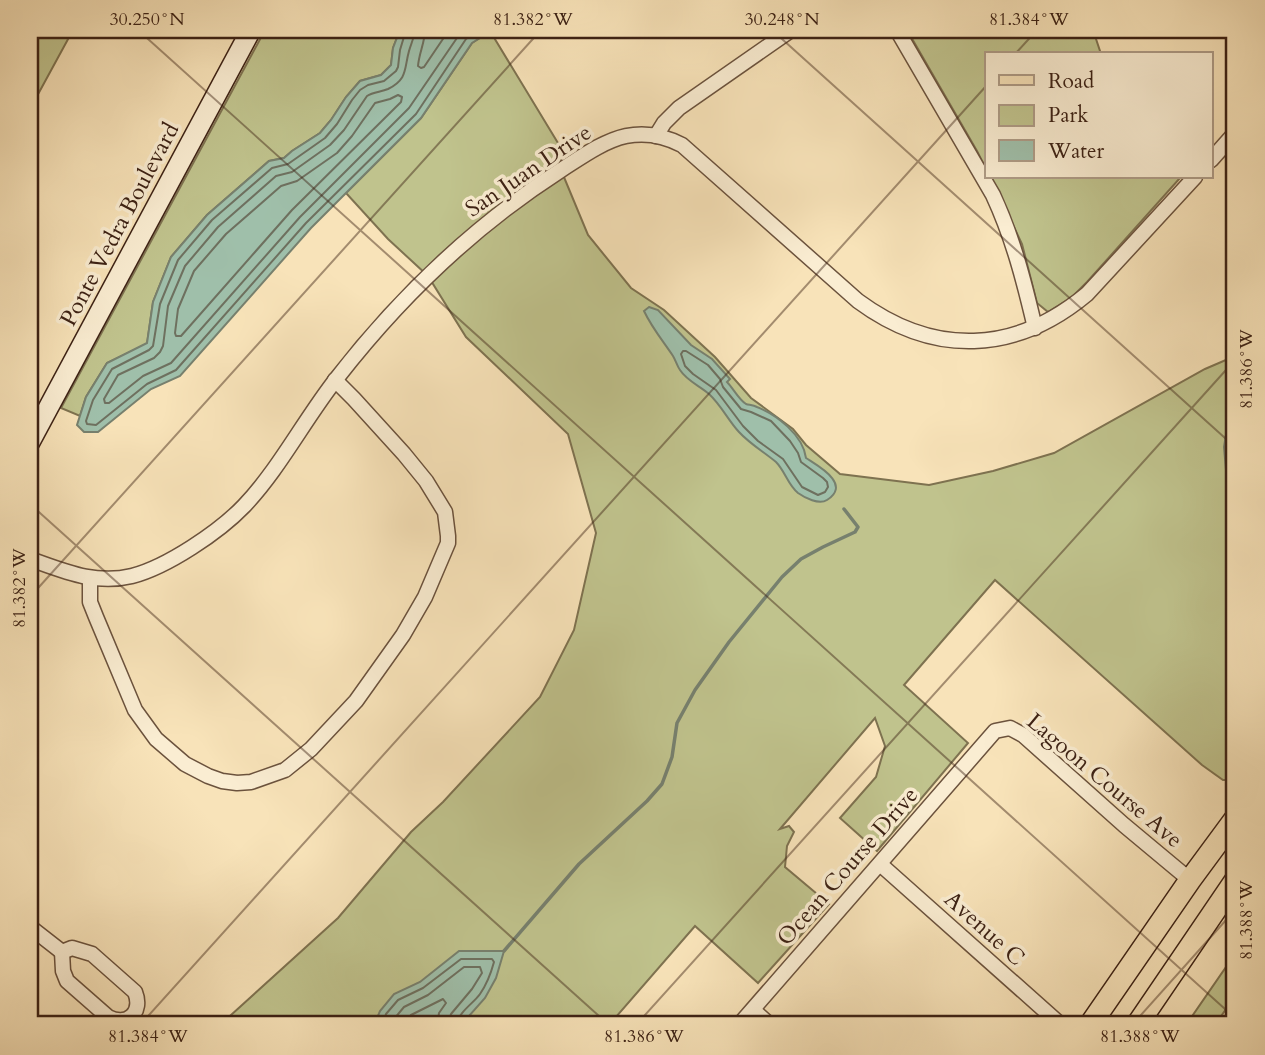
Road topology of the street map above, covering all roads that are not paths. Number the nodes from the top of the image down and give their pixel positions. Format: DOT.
graph roads {
  1 [pos="251,30"];
  2 [pos="792,30"];
  3 [pos="897,30"];
  4 [pos="1235,133"];
  5 [pos="656,136"];
  6 [pos="1212,159"];
  7 [pos="1194,178"];
  8 [pos="1035,328"];
  9 [pos="335,380"];
  10 [pos="30,442"];
  11 [pos="30,559"];
  12 [pos="90,579"];
  13 [pos="990,737"];
  14 [pos="1235,819"];
  15 [pos="880,864"];
  16 [pos="1190,880"];
  17 [pos="1235,881"];
  18 [pos="30,927"];
  19 [pos="62,952"];
  20 [pos="753,1010"];
  21 [pos="739,1025"];
  22 [pos="770,1025"];
  23 [pos="1061,1025"];
  24 [pos="1090,1025"];
  25 [pos="1137,1025"];
  1 -- 10 [label="street, Ponte Vedra Boulevard"];
  2 -- 5 [label="street"];
  3 -- 8 [label="street"];
  4 -- 6 [label="street"];
  5 -- 8 [label="street, San Juan Drive"];
  5 -- 9 [label="street, San Juan Drive"];
  7 -- 8 [label="street, San Juan Drive"];
  9 -- 12 [label="street, San Juan Drive"];
  9 -- 12 [label="street"];
  11 -- 12 [label="street, San Juan Drive"];
  13 -- 15 [label="street, Ocean Course Drive"];
  13 -- 16 [label="street, Lagoon Course Ave"];
  14 -- 16 [label="main road"];
  15 -- 20 [label="street, Ocean Course Drive"];
  15 -- 23 [label="street, Avenue C"];
  16 -- 24 [label="main road"];
  17 -- 25 [label="main road"];
  18 -- 19 [label="street"];
  19 -- 19 [label="street"];
  20 -- 21 [label="street, Ocean Course Drive"];
  20 -- 22 [label="street"];
}
